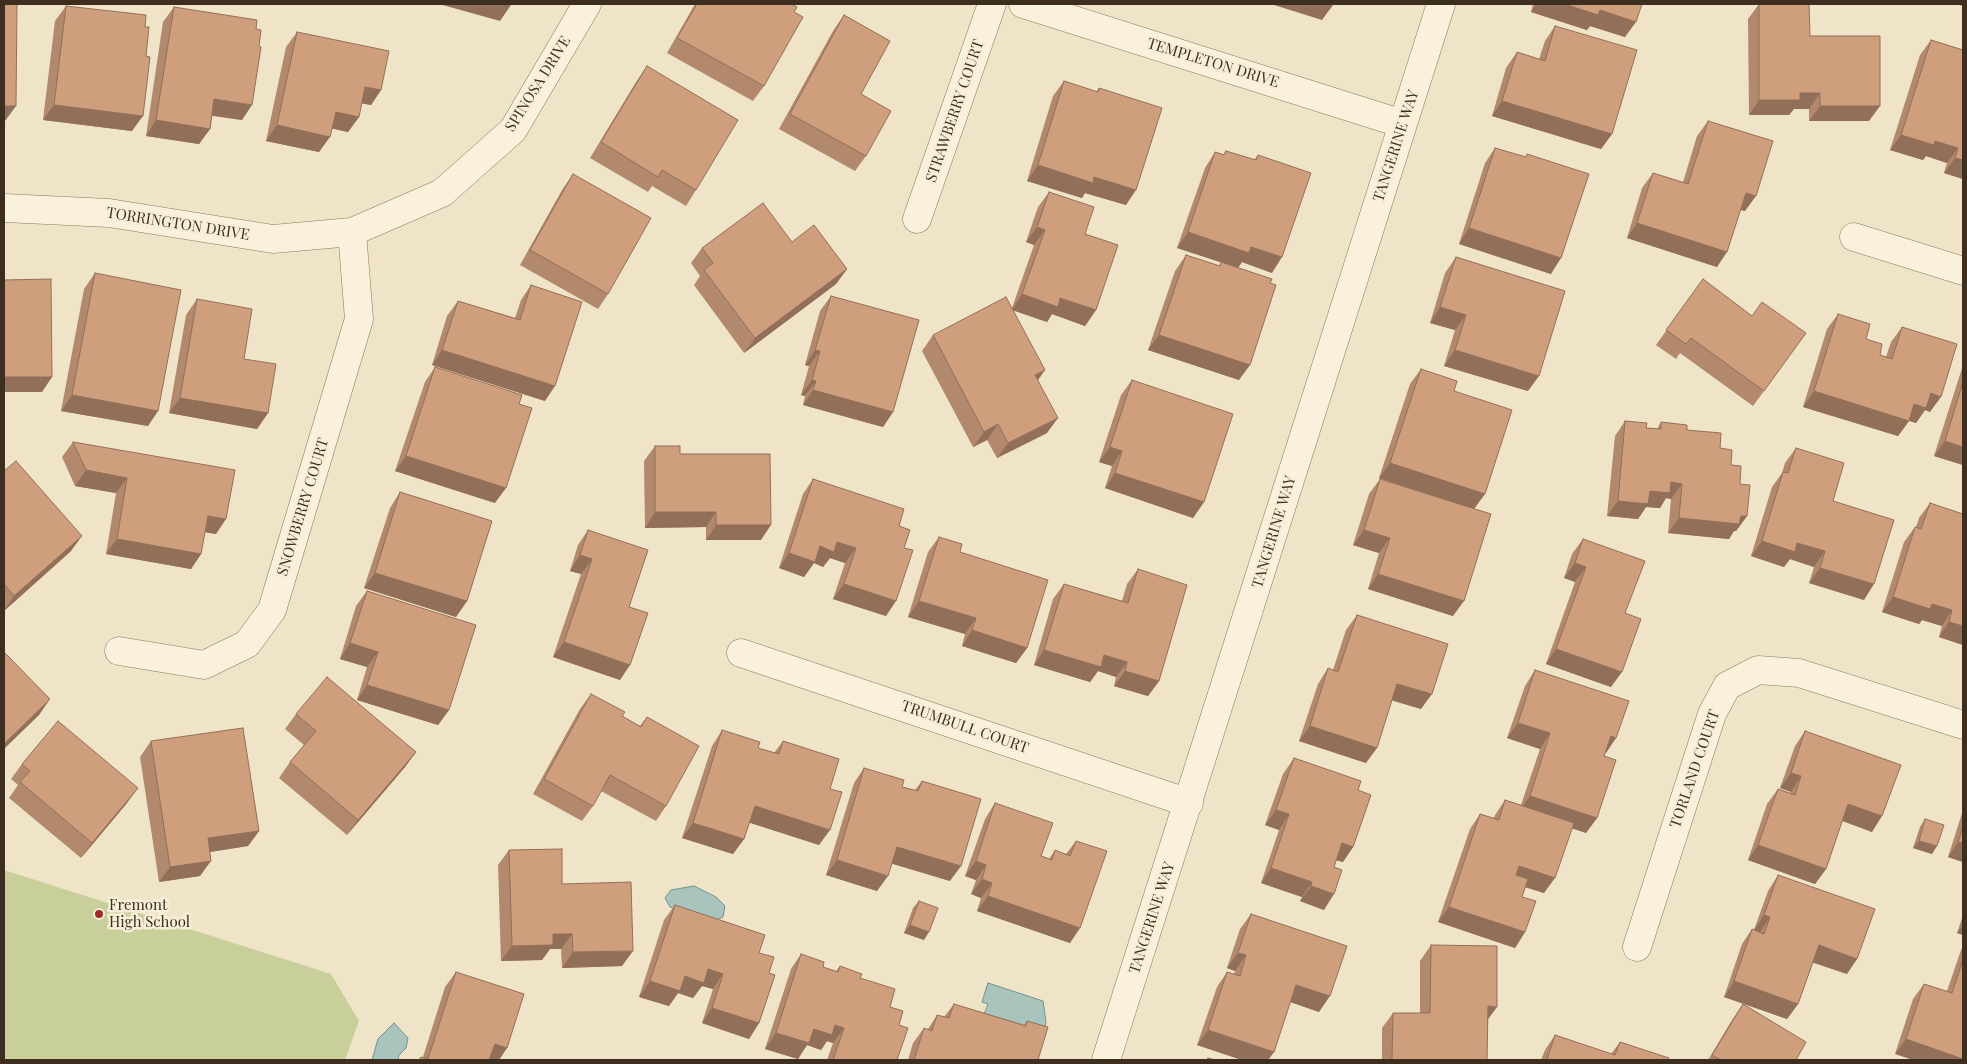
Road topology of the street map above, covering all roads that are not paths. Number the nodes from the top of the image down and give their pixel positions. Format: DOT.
graph roads {
  1 [pos="587,4"];
  2 [pos="992,4"];
  3 [pos="1023,4"];
  4 [pos="1441,4"];
  5 [pos="1403,124"];
  6 [pos="4,208"];
  7 [pos="917,219"];
  8 [pos="352,232"];
  9 [pos="1854,237"];
  10 [pos="1963,271"];
  11 [pos="119,650"];
  12 [pos="741,652"];
  13 [pos="1963,725"];
  14 [pos="1189,802"];
  15 [pos="1637,948"];
  16 [pos="1106,1060"];
  1 -- 8 [label="street, SPINOSA DRIVE"];
  2 -- 7 [label="street, STRAWBERRY COURT"];
  3 -- 5 [label="street, TEMPLETON DRIVE"];
  4 -- 5 [label="street, TANGERINE WAY"];
  5 -- 14 [label="street, TANGERINE WAY"];
  6 -- 8 [label="street, TORRINGTON DRIVE"];
  8 -- 11 [label="street, SNOWBERRY COURT"];
  9 -- 10 [label="street"];
  12 -- 14 [label="street, TRUMBULL COURT"];
  13 -- 15 [label="street, TORLAND COURT"];
  14 -- 16 [label="street, TANGERINE WAY"];
}
